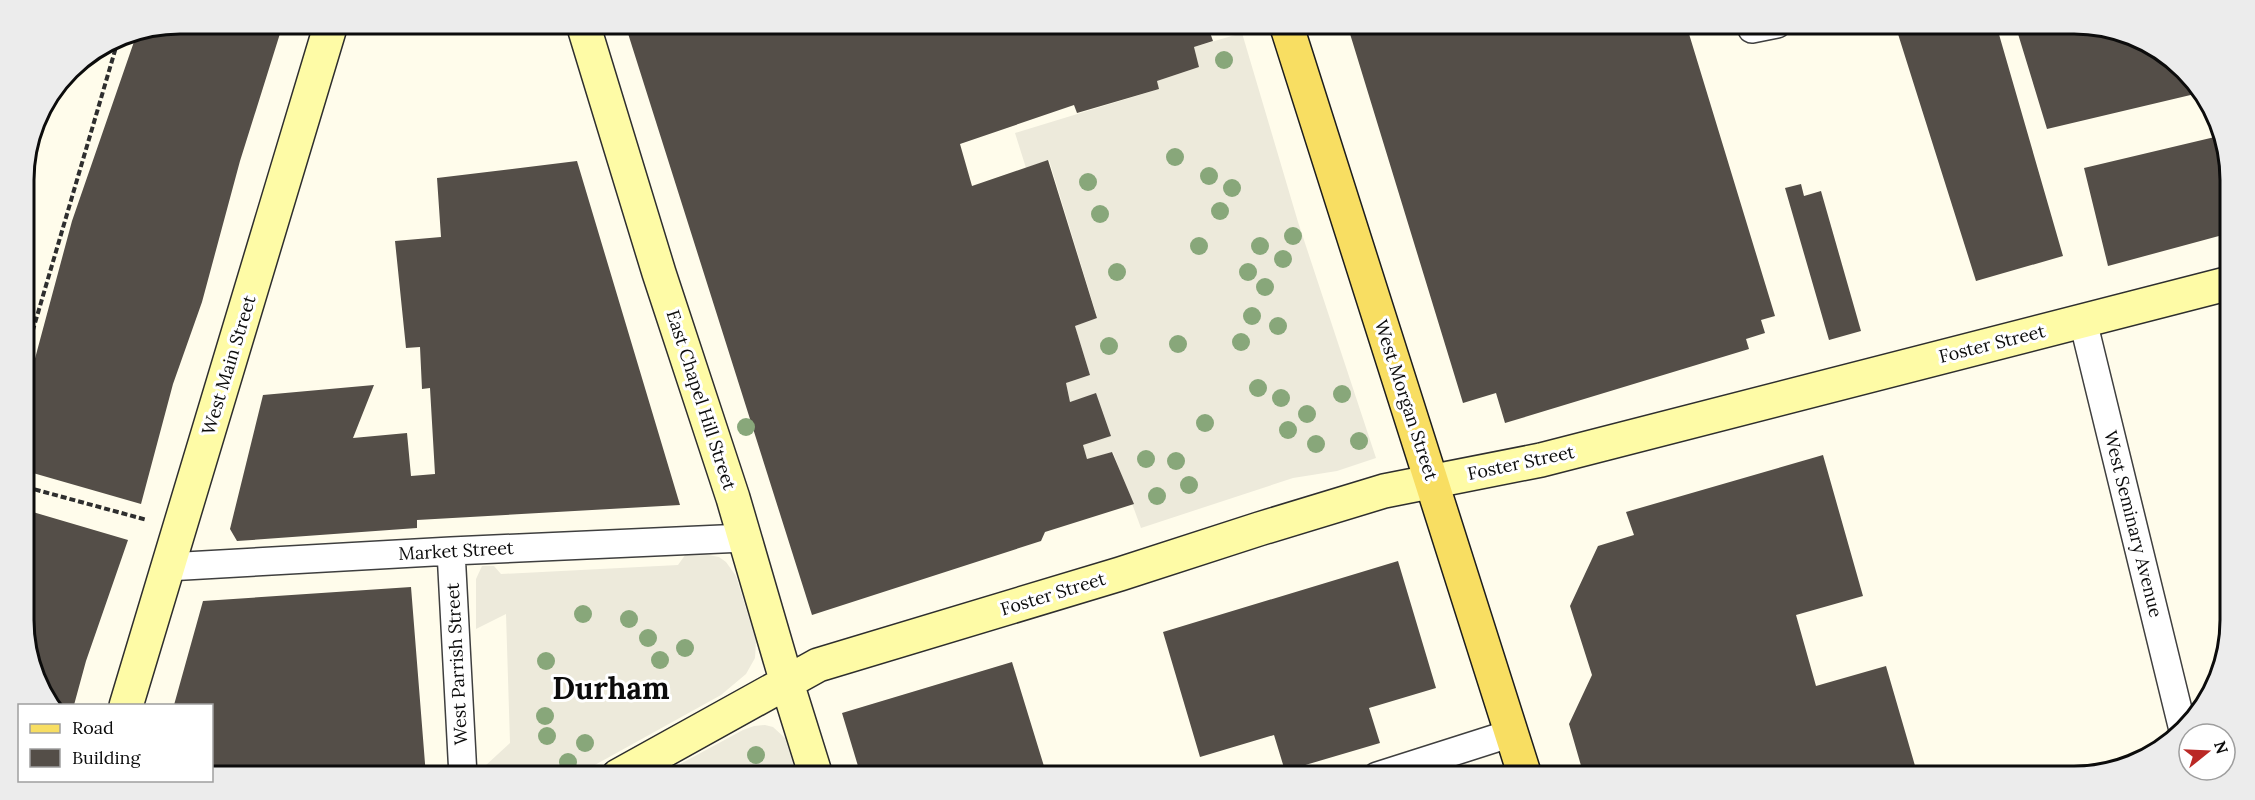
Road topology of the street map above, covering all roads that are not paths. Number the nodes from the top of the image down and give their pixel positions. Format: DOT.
graph roads {
  1 [pos="328,34"];
  2 [pos="586,34"];
  3 [pos="1289,34"];
  4 [pos="2220,286"];
  5 [pos="2083,321"];
  6 [pos="1432,481"];
  7 [pos="744,538"];
  8 [pos="451,551"];
  9 [pos="167,567"];
  10 [pos="787,683"];
  11 [pos="126,704"];
  12 [pos="2180,720"];
  13 [pos="1512,733"];
  14 [pos="1410,765"];
  15 [pos="1522,765"];
  16 [pos="463,766"];
  17 [pos="637,766"];
  18 [pos="813,766"];
  1 -- 9 [label="street, West Main Street"];
  2 -- 7 [label="street, East Chapel Hill Street"];
  3 -- 6 [label="main road, West Morgan Street"];
  4 -- 5 [label="street, Foster Street"];
  5 -- 6 [label="street, Foster Street"];
  5 -- 12 [label="street, West Seminary Avenue"];
  6 -- 10 [label="street, Foster Street"];
  6 -- 13 [label="main road, West Morgan Street"];
  7 -- 8 [label="street, Market Street"];
  7 -- 10 [label="street, East Chapel Hill Street"];
  8 -- 9 [label="street, Market Street"];
  8 -- 16 [label="street, West Parrish Street"];
  9 -- 11 [label="street, West Main Street"];
  10 -- 17 [label="street, Foster Street"];
  10 -- 18 [label="street, East Chapel Hill Street"];
  13 -- 14 [label="street"];
  13 -- 15 [label="main road, West Morgan Street"];
}
